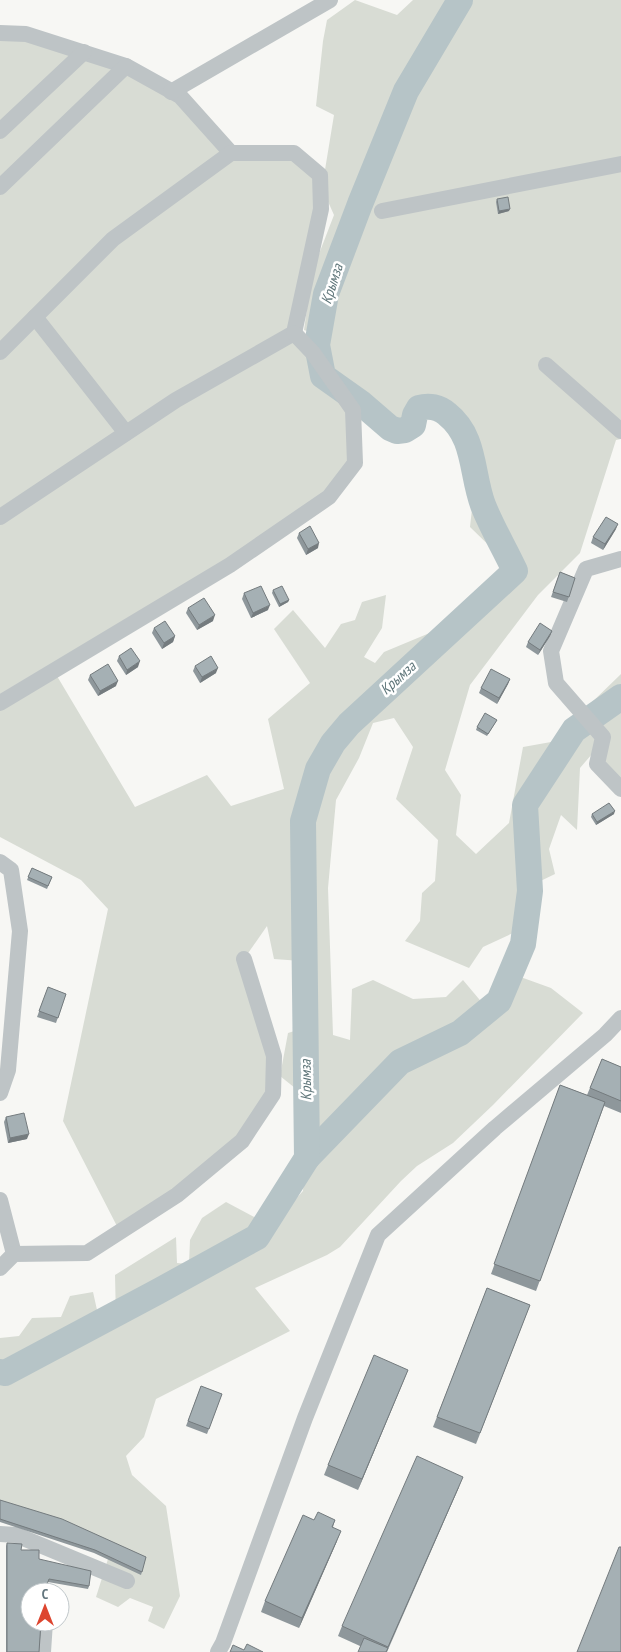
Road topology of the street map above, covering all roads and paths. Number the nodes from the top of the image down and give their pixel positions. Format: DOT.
graph roads {
  1 [pos="330,0"];
  2 [pos="0,32"];
  3 [pos="84,52"];
  4 [pos="126,66"];
  5 [pos="171,92"];
  6 [pos="0,131"];
  7 [pos="231,153"];
  8 [pos="621,164"];
  9 [pos="0,187"];
  10 [pos="382,212"];
  11 [pos="35,317"];
  12 [pos="294,333"];
  13 [pos="0,352"];
  14 [pos="546,365"];
  15 [pos="621,430"];
  16 [pos="126,433"];
  17 [pos="0,517"];
  18 [pos="621,558"];
  19 [pos="0,702"];
  20 [pos="621,789"];
  21 [pos="0,862"];
  22 [pos="244,959"];
  23 [pos="621,1018"];
  24 [pos="0,1093"];
  25 [pos="0,1200"];
  26 [pos="14,1254"];
  27 [pos="0,1268"];
  28 [pos="0,1534"];
  29 [pos="127,1581"];
  30 [pos="44,1632"];
  31 [pos="43,1652"];
  32 [pos="218,1652"];
  1 -- 5 [label="street"];
  2 -- 3 [label="street"];
  3 -- 4 [label="street"];
  3 -- 6 [label="street"];
  4 -- 5 [label="street"];
  4 -- 9 [label="street"];
  5 -- 7 [label="street"];
  7 -- 11 [label="street"];
  7 -- 12 [label="street"];
  8 -- 10 [label="street"];
  11 -- 13 [label="street"];
  11 -- 16 [label="street"];
  12 -- 16 [label="street"];
  12 -- 19 [label="street"];
  14 -- 15 [label="street"];
  16 -- 17 [label="street"];
  18 -- 20 [label="street"];
  21 -- 24 [label="street"];
  22 -- 26 [label="street"];
  23 -- 32 [label="street"];
  25 -- 26 [label="street"];
  26 -- 27 [label="street"];
  28 -- 29 [label="street"];
  30 -- 31 [label="street"];
}
